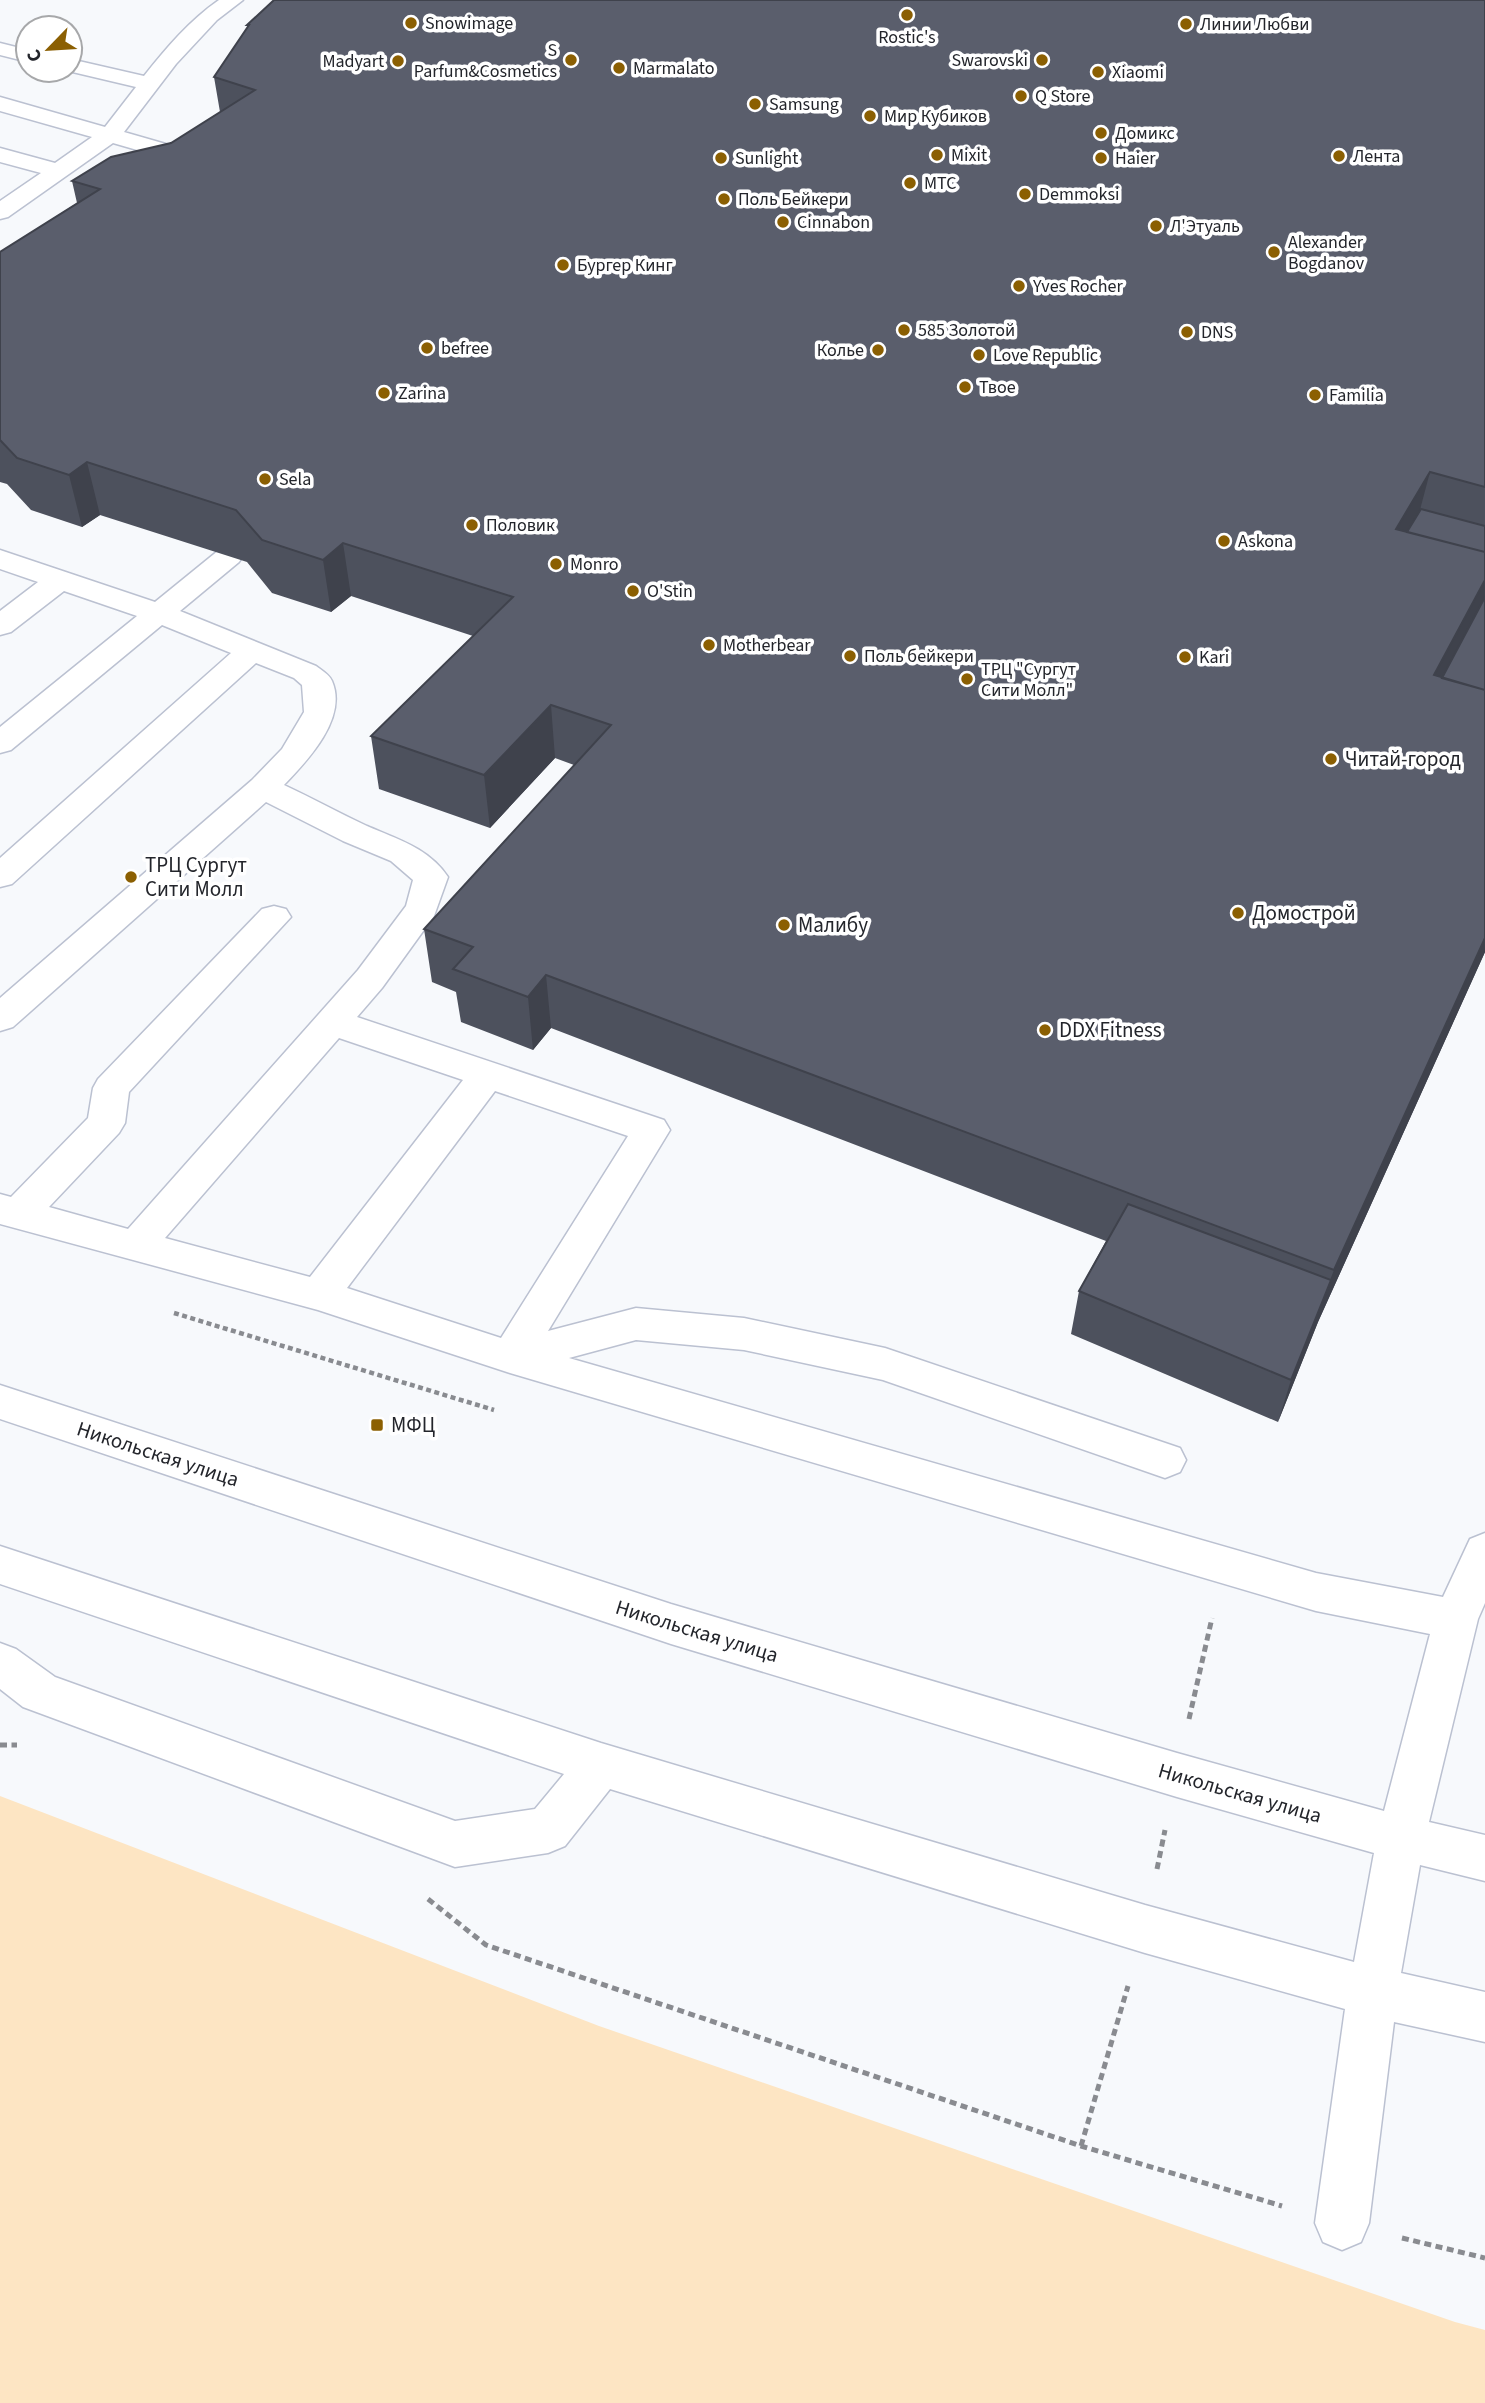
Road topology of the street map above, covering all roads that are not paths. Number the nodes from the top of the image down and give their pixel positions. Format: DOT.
graph roads {
  1 [pos="233,0"];
  2 [pos="251,0"];
  3 [pos="193,32"];
  4 [pos="84,68"];
  5 [pos="148,83"];
  6 [pos="0,104"];
  7 [pos="111,134"];
  8 [pos="0,155"];
  9 [pos="218,166"];
  10 [pos="60,171"];
  11 [pos="2,209"];
  12 [pos="229,556"];
  13 [pos="0,559"];
  14 [pos="59,580"];
  15 [pos="158,613"];
  16 [pos="0,626"];
  17 [pos="253,650"];
  18 [pos="0,743"];
  19 [pos="263,787"];
  20 [pos="0,876"];
  21 [pos="274,917"];
  22 [pos="0,1018"];
  23 [pos="332,1022"];
  24 [pos="487,1075"];
  25 [pos="10,1211"];
  26 [pos="135,1247"];
  27 [pos="319,1295"];
  28 [pos="510,1357"];
  29 [pos="0,1402"];
  30 [pos="1165,1460"];
  31 [pos="1485,1552"];
  32 [pos="0,1565"];
  33 [pos="1455,1619"];
  34 [pos="0,1663"];
  35 [pos="601,1765"];
  36 [pos="1401,1838"];
  37 [pos="1485,1858"];
  38 [pos="1373,1992"];
  39 [pos="1485,2017"];
  40 [pos="1342,2224"];
  1 -- 3 [label="street"];
  2 -- 3 [label="street"];
  3 -- 5 [label="street"];
  4 -- 5 [label="street"];
  5 -- 7 [label="street"];
  6 -- 7 [label="street"];
  7 -- 9 [label="street"];
  7 -- 10 [label="street"];
  8 -- 10 [label="street"];
  10 -- 11 [label="street"];
  12 -- 15 [label="street"];
  13 -- 14 [label="street"];
  14 -- 15 [label="street"];
  14 -- 16 [label="street"];
  15 -- 17 [label="street"];
  15 -- 18 [label="street"];
  17 -- 19 [label="street"];
  17 -- 20 [label="street"];
  19 -- 22 [label="street"];
  19 -- 23 [label="street"];
  21 -- 25 [label="street"];
  23 -- 24 [label="street"];
  23 -- 26 [label="street"];
  24 -- 27 [label="street"];
  24 -- 28 [label="street"];
  25 -- 26 [label="street"];
  26 -- 27 [label="street"];
  27 -- 28 [label="street"];
  28 -- 30 [label="street"];
  28 -- 33 [label="street"];
  29 -- 36 [label="street, Никольская улица"];
  31 -- 33 [label="street"];
  32 -- 35 [label="street"];
  33 -- 36 [label="street"];
  34 -- 35 [label="street"];
  35 -- 38 [label="street"];
  36 -- 37 [label="street, Никольская улица"];
  36 -- 38 [label="street"];
  38 -- 39 [label="street"];
  38 -- 40 [label="street"];
}
